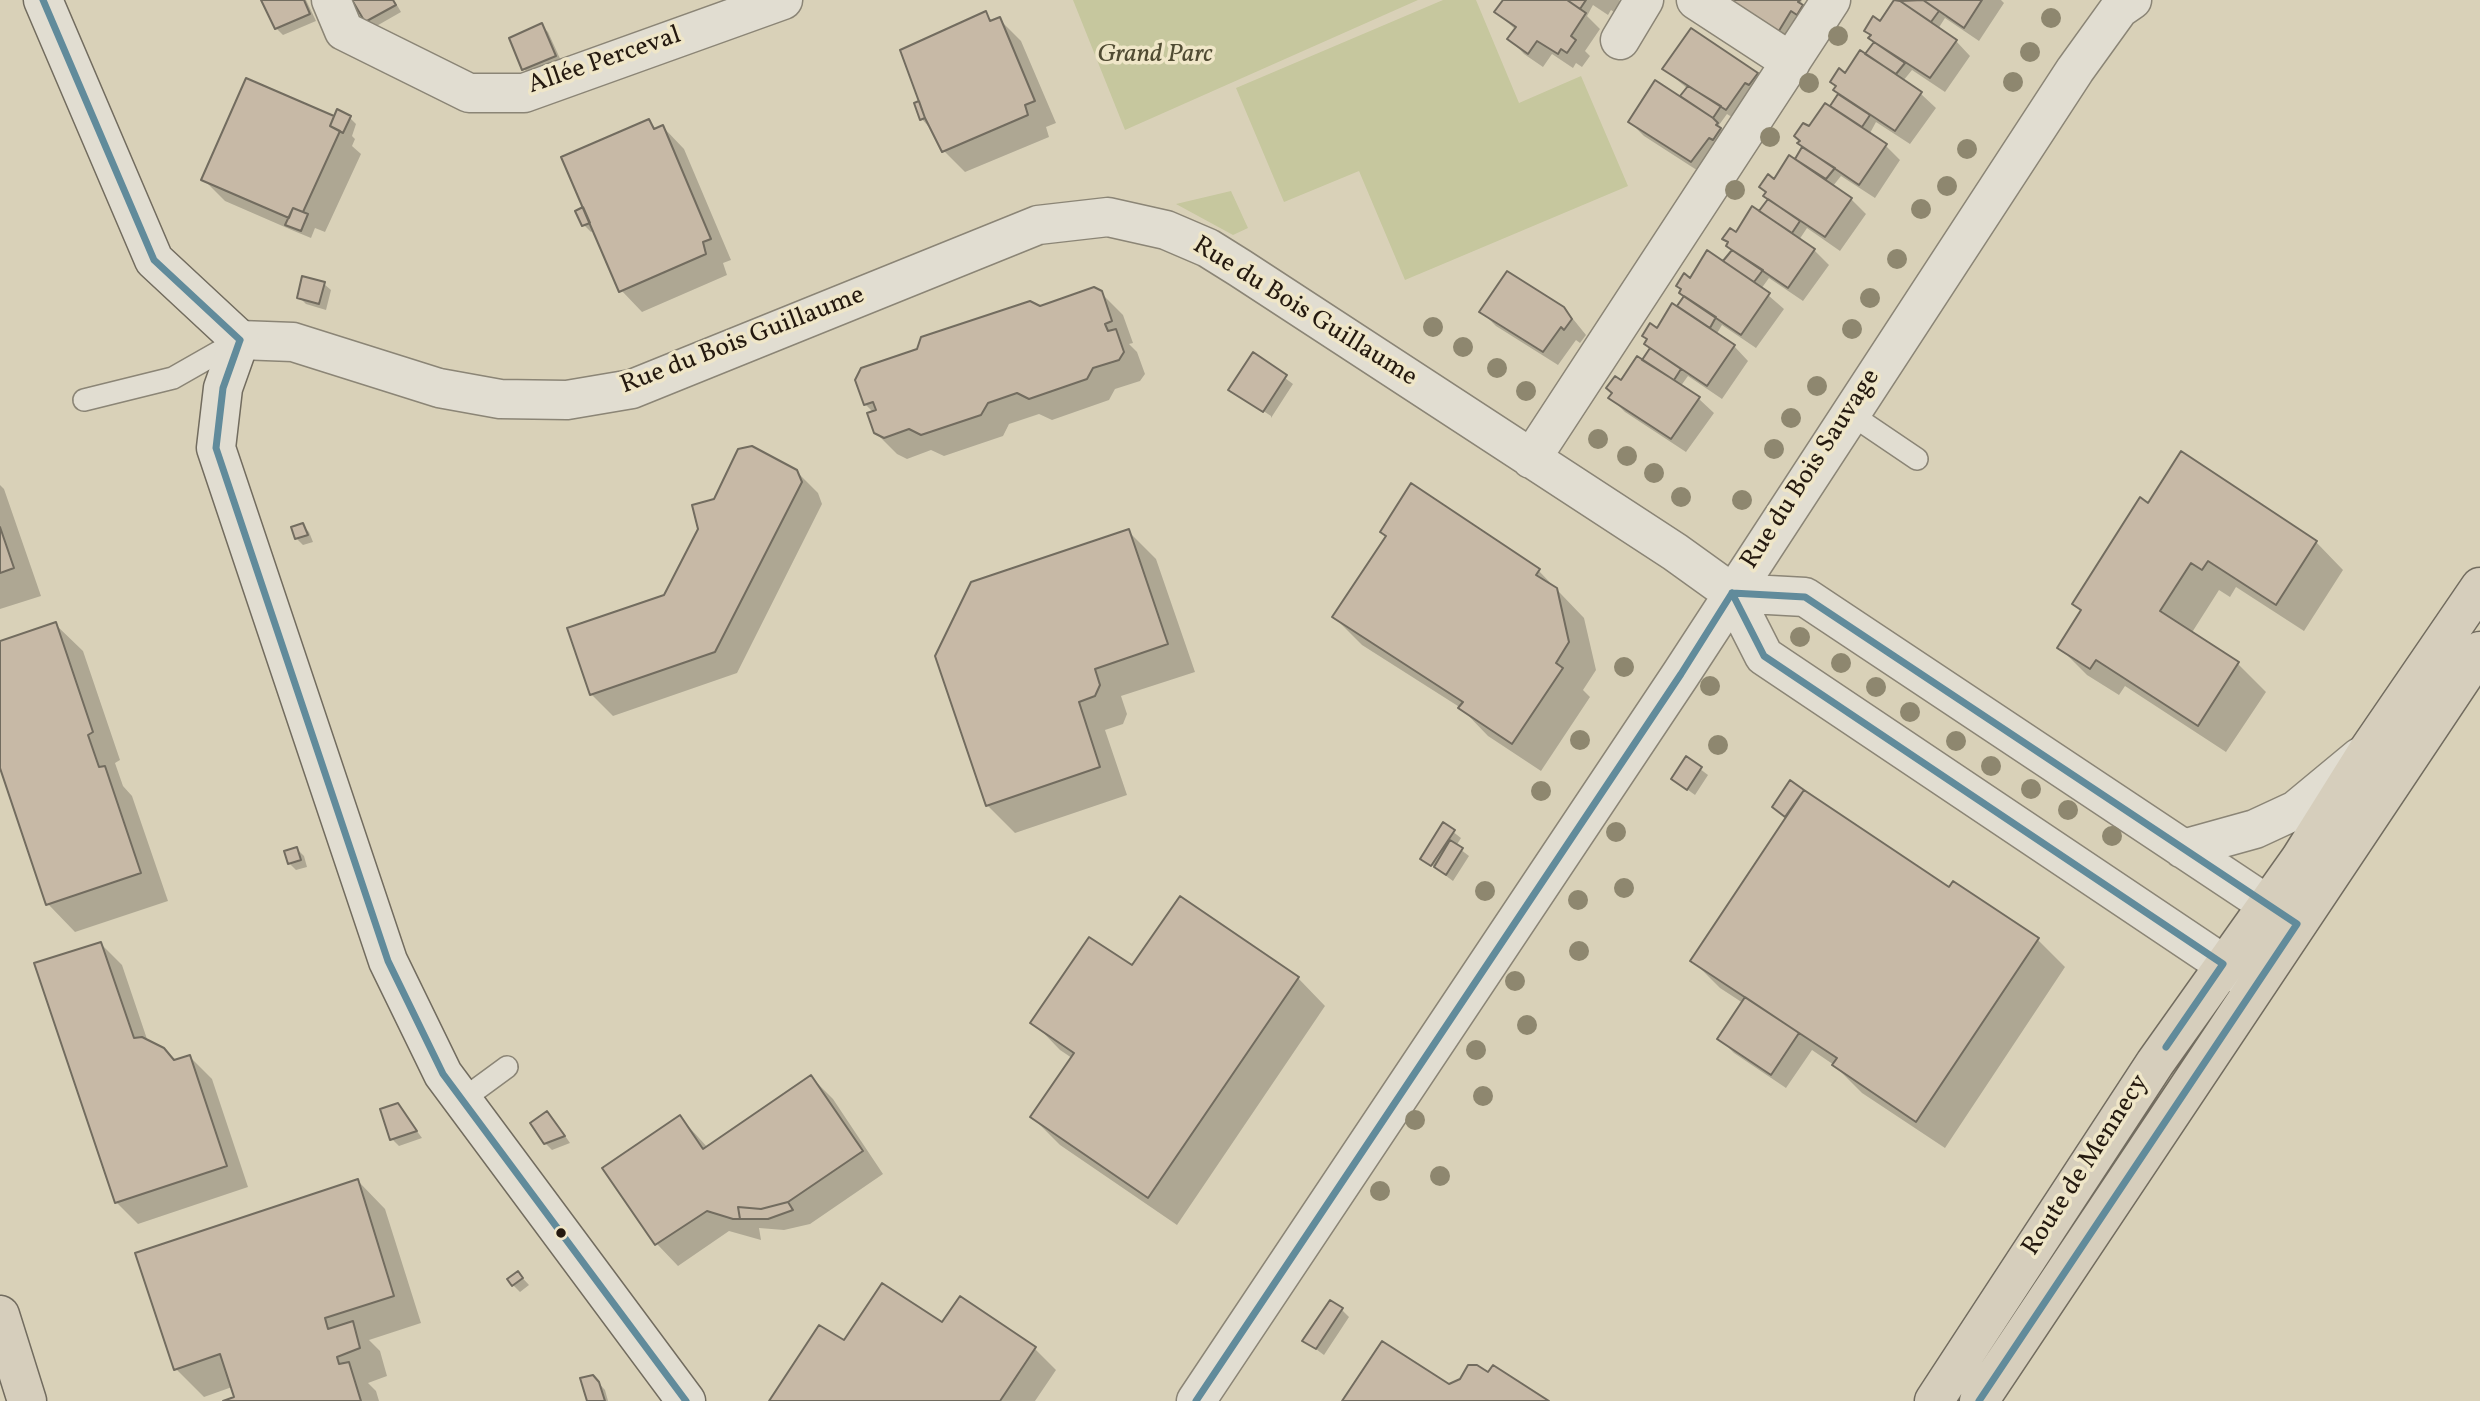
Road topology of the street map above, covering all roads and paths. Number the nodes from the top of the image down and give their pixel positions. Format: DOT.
graph roads {
  1 [pos="331,0"];
  2 [pos="783,0"];
  3 [pos="1644,0"];
  4 [pos="1696,0"];
  5 [pos="1831,0"];
  6 [pos="50,2"];
  7 [pos="2122,3"];
  8 [pos="1620,40"];
  9 [pos="1791,62"];
  10 [pos="240,340"];
  11 [pos="84,400"];
  12 [pos="1849,413"];
  13 [pos="1531,459"];
  14 [pos="1917,459"];
  15 [pos="2480,587"];
  16 [pos="1732,593"];
  17 [pos="2480,651"];
  18 [pos="2367,752"];
  19 [pos="2183,849"];
  20 [pos="2266,903"];
  21 [pos="2297,924"];
  22 [pos="2223,964"];
  23 [pos="2255,986"];
  24 [pos="508,1068"];
  25 [pos="462,1100"];
  26 [pos="0,1315"];
  27 [pos="27,1401"];
  28 [pos="687,1401"];
  29 [pos="1196,1401"];
  30 [pos="1934,1401"];
  31 [pos="1979,1401"];
  1 -- 2 [label="street, Allée Perceval"];
  3 -- 8 [label="street"];
  4 -- 9 [label="street"];
  5 -- 9 [label="street"];
  6 -- 10 [label="street"];
  7 -- 12 [label="street, Rue du Bois Sauvage"];
  9 -- 13 [label="street"];
  10 -- 11 [label="lane"];
  10 -- 13 [label="street, Rue du Bois Guillaume"];
  10 -- 25 [label="street"];
  12 -- 14 [label="lane"];
  12 -- 16 [label="street, Rue du Bois Sauvage"];
  13 -- 16 [label="street, Rue du Bois Guillaume"];
  15 -- 18 [label="main road, Route de Mennecy"];
  16 -- 19 [label="street"];
  16 -- 22 [label="street, Rue du Bois Guillaume"];
  16 -- 29 [label="street, Rue du Bois Sauvage"];
  17 -- 21 [label="main road, Route de Mennecy"];
  18 -- 19 [label="street"];
  18 -- 20 [label="main road, Route de Mennecy"];
  19 -- 20 [label="street"];
  20 -- 21 [label="street"];
  20 -- 22 [label="main road, Route de Mennecy"];
  21 -- 23 [label="main road, Route de Mennecy"];
  22 -- 23 [label="street, Rue du Bois Guillaume"];
  22 -- 30 [label="main road, Route de Mennecy"];
  23 -- 31 [label="main road, Route de Mennecy"];
  24 -- 25 [label="lane"];
  25 -- 28 [label="street"];
  26 -- 27 [label="main road"];
}
